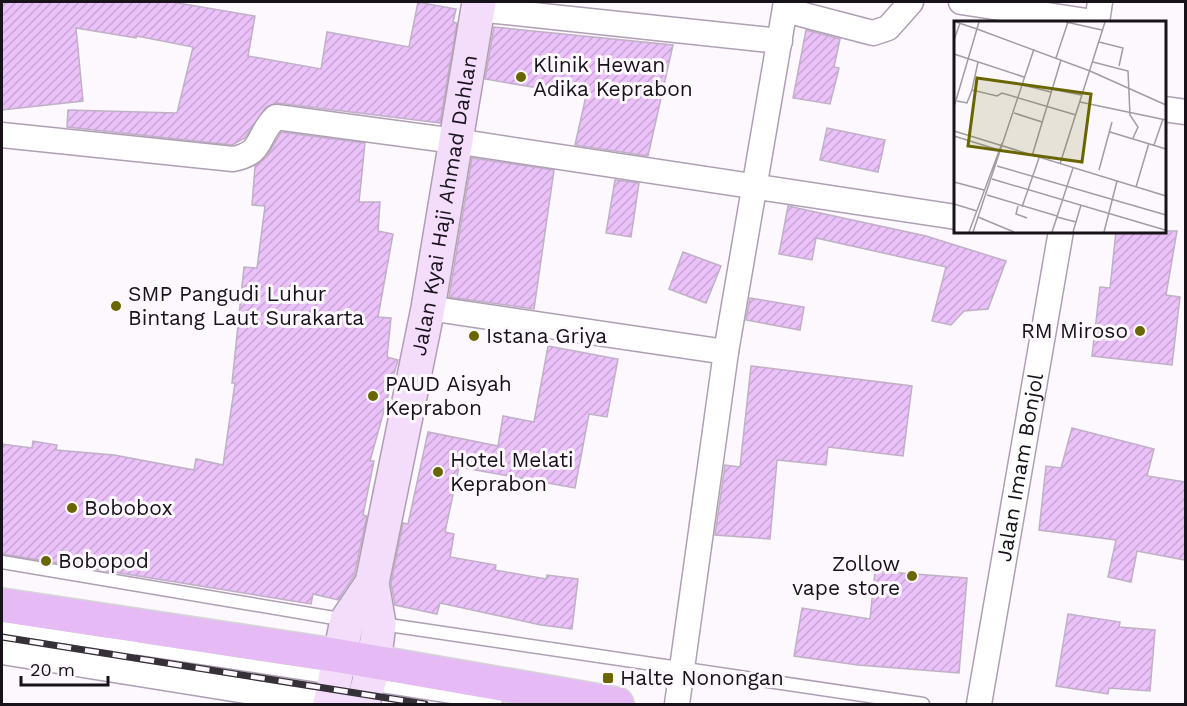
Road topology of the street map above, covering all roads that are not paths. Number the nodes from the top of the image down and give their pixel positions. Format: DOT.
graph roads {
  1 [pos="911,2"];
  2 [pos="961,2"];
  3 [pos="1100,2"];
  4 [pos="478,5"];
  5 [pos="785,6"];
  6 [pos="1088,21"];
  7 [pos="1095,21"];
  8 [pos="780,41"];
  9 [pos="1166,110"];
  10 [pos="1185,112"];
  11 [pos="2,135"];
  12 [pos="455,141"];
  13 [pos="755,186"];
  14 [pos="954,217"];
  15 [pos="1055,232"];
  16 [pos="428,308"];
  17 [pos="726,352"];
  18 [pos="2,562"];
  19 [pos="2,605"];
  20 [pos="363,622"];
  21 [pos="2,628"];
  22 [pos="125,648"];
  23 [pos="2,652"];
  24 [pos="682,669"];
  25 [pos="349,684"];
  26 [pos="495,705"];
  27 [pos="617,705"];
  28 [pos="676,705"];
  29 [pos="923,705"];
  30 [pos="979,705"];
  1 -- 5 [label="street"];
  2 -- 6 [label="street"];
  3 -- 7 [label="street"];
  4 -- 8 [label="street"];
  4 -- 12 [label="main road, Jalan Kyai Haji Ahmad Dahlan"];
  5 -- 8 [label="street"];
  8 -- 13 [label="street"];
  9 -- 10 [label="street"];
  11 -- 12 [label="street"];
  12 -- 13 [label="street"];
  12 -- 16 [label="main road, Jalan Kyai Haji Ahmad Dahlan"];
  13 -- 14 [label="street"];
  13 -- 17 [label="street"];
  15 -- 30 [label="street, Jalan Imam Bonjol"];
  16 -- 17 [label="street"];
  16 -- 20 [label="main road, Jalan Kyai Haji Ahmad Dahlan"];
  17 -- 24 [label="street"];
  18 -- 20 [label="lane"];
  19 -- 22 [label="main road"];
  20 -- 24 [label="lane"];
  20 -- 25 [label="main road, Jalan Kyai Haji Ahmad Dahlan"];
  21 -- 22 [label="lane"];
  22 -- 23 [label="street"];
  22 -- 25 [label="main road"];
  22 -- 25 [label="street"];
  24 -- 28 [label="street"];
  24 -- 29 [label="lane"];
  25 -- 26 [label="lane"];
  25 -- 27 [label="main road"];
}
